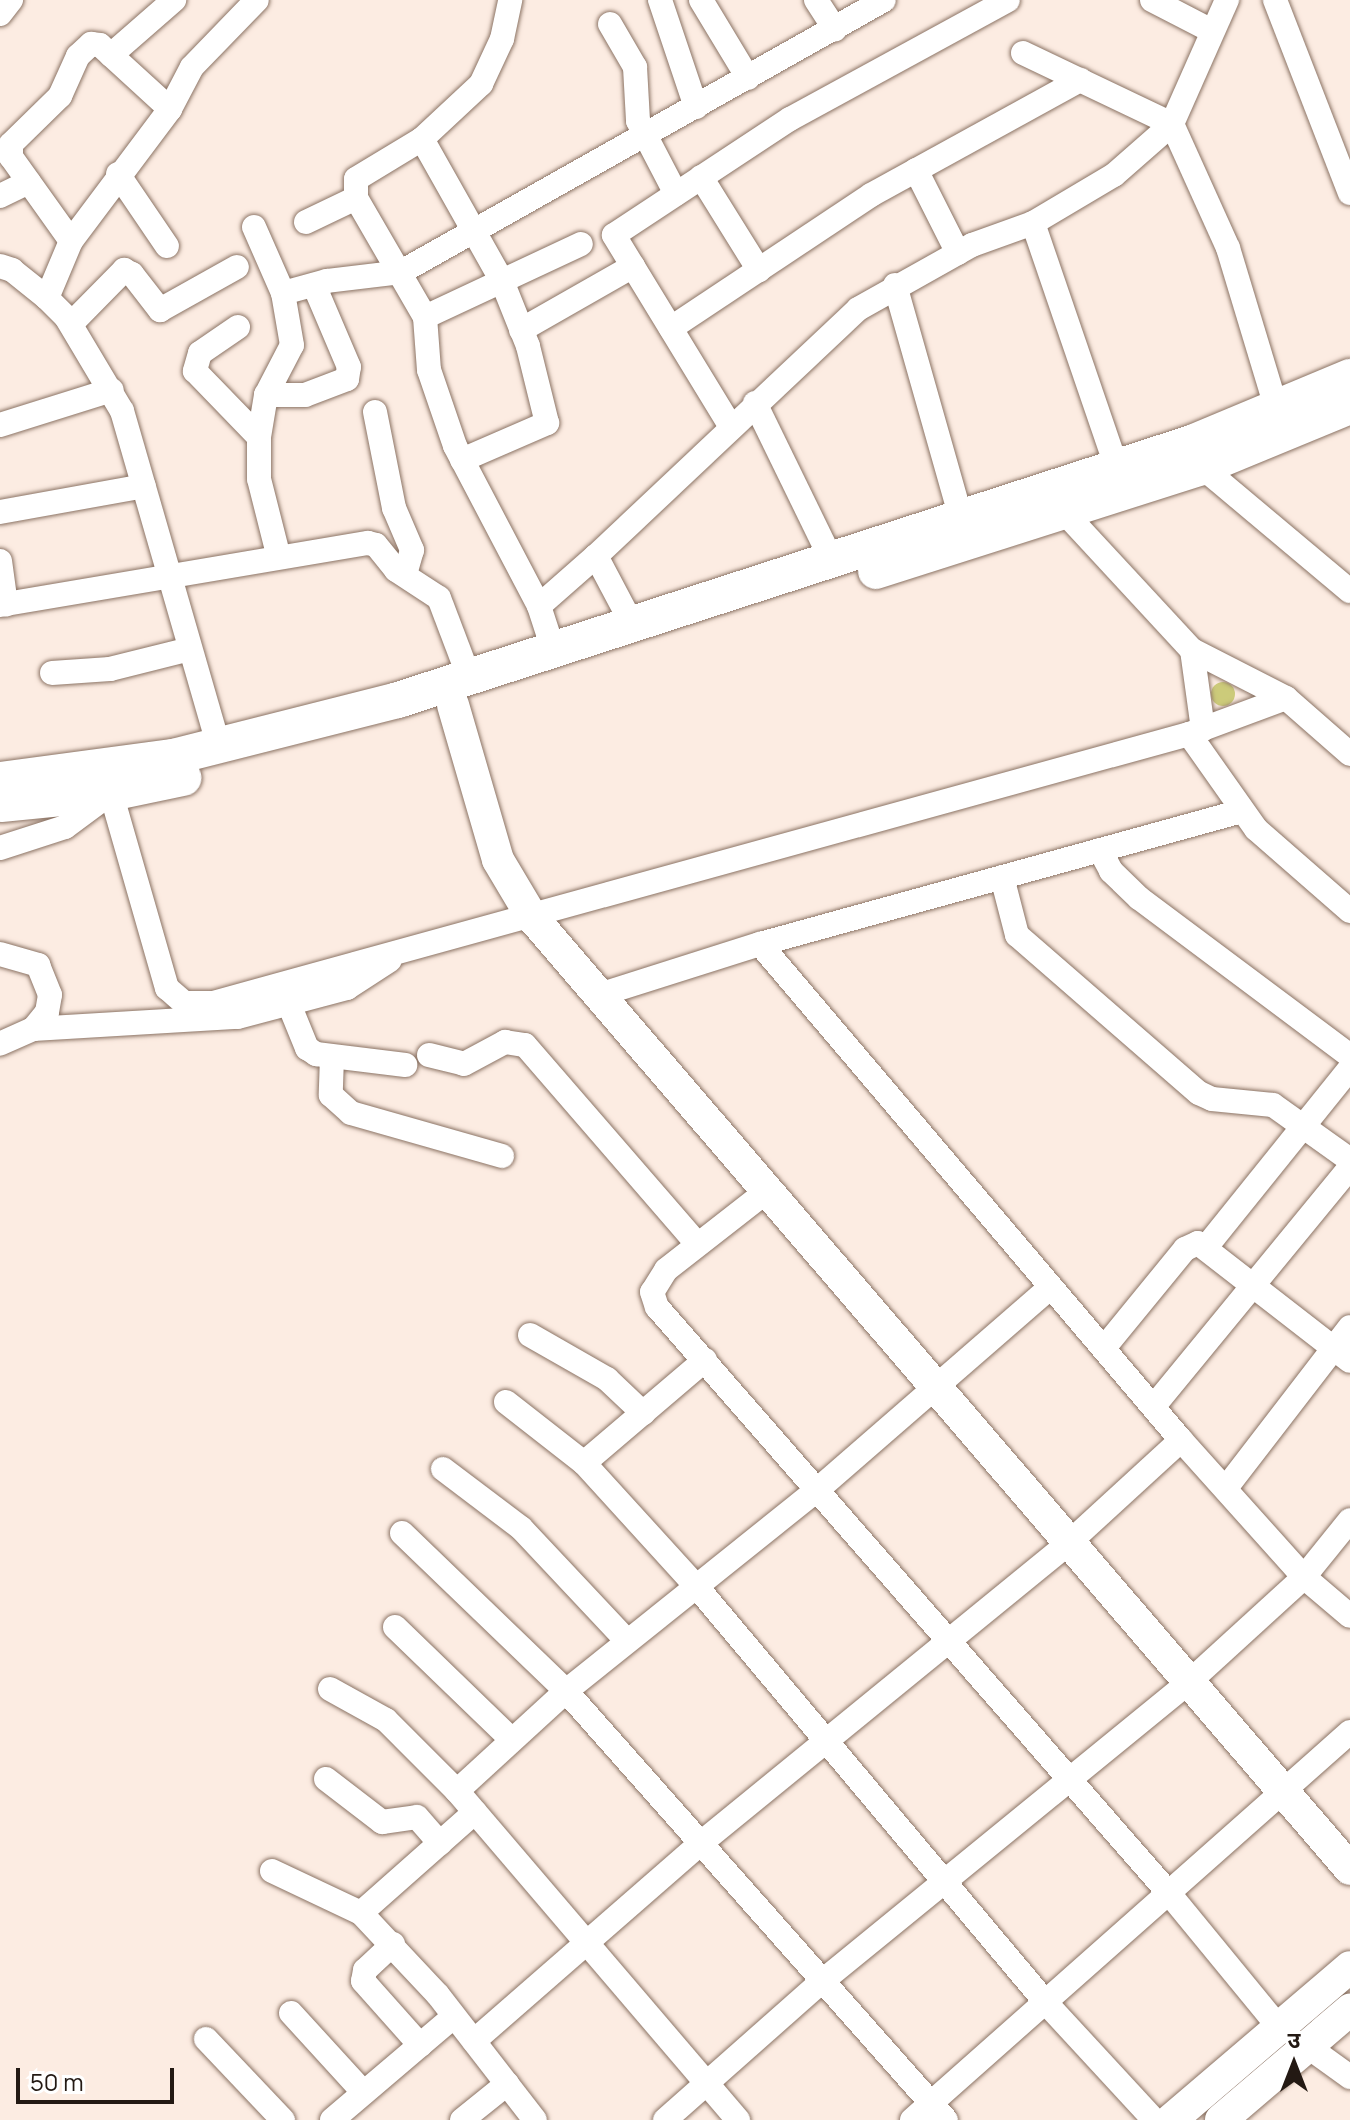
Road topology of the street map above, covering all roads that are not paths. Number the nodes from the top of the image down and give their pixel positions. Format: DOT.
graph roads {
  1 [pos="11,0"];
  2 [pos="174,0"];
  3 [pos="257,0"];
  4 [pos="510,0"];
  5 [pos="660,0"];
  6 [pos="701,0"];
  7 [pos="816,0"];
  8 [pos="884,0"];
  9 [pos="1008,0"];
  10 [pos="1152,0"];
  11 [pos="1227,0"];
  12 [pos="1275,0"];
  13 [pos="0,14"];
  14 [pos="610,24"];
  15 [pos="835,29"];
  16 [pos="1210,30"];
  17 [pos="1023,53"];
  18 [pos="111,55"];
  19 [pos="748,78"];
  20 [pos="1080,80"];
  21 [pos="696,107"];
  22 [pos="170,109"];
  23 [pos="1172,124"];
  24 [pos="646,136"];
  25 [pos="422,139"];
  26 [pos="916,170"];
  27 [pos="118,174"];
  28 [pos="701,177"];
  29 [pos="29,182"];
  30 [pos="1350,193"];
  31 [pos="676,194"];
  32 [pos="0,196"];
  33 [pos="356,198"];
  34 [pos="306,222"];
  35 [pos="1033,223"];
  36 [pos="254,227"];
  37 [pos="474,230"];
  38 [pos="71,241"];
  39 [pos="581,244"];
  40 [pos="167,246"];
  41 [pos="958,253"];
  42 [pos="0,266"];
  43 [pos="633,266"];
  44 [pos="237,267"];
  45 [pos="759,270"];
  46 [pos="401,272"];
  47 [pos="502,281"];
  48 [pos="314,285"];
  49 [pos="895,285"];
  50 [pos="283,293"];
  51 [pos="47,298"];
  52 [pos="425,317"];
  53 [pos="71,324"];
  54 [pos="238,327"];
  55 [pos="671,328"];
  56 [pos="521,330"];
  57 [pos="112,390"];
  58 [pos="266,395"];
  59 [pos="1349,401"];
  60 [pos="755,403"];
  61 [pos="1276,407"];
  62 [pos="375,412"];
  63 [pos="0,425"];
  64 [pos="731,427"];
  65 [pos="259,437"];
  66 [pos="462,460"];
  67 [pos="1202,467"];
  68 [pos="1117,469"];
  69 [pos="144,486"];
  70 [pos="0,512"];
  71 [pos="1064,512"];
  72 [pos="961,518"];
  73 [pos="278,554"];
  74 [pos="596,556"];
  75 [pos="831,559"];
  76 [pos="0,561"];
  77 [pos="168,574"];
  78 [pos="405,575"];
  79 [pos="1350,591"];
  80 [pos="3,605"];
  81 [pos="539,606"];
  82 [pos="632,624"];
  83 [pos="190,649"];
  84 [pos="553,649"];
  85 [pos="1192,650"];
  86 [pos="52,673"];
  87 [pos="461,691"];
  88 [pos="1286,698"];
  89 [pos="1196,732"];
  90 [pos="219,747"];
  91 [pos="1350,754"];
  92 [pos="0,780"];
  93 [pos="111,793"];
  94 [pos="0,804"];
  95 [pos="1242,811"];
  96 [pos="0,848"];
  97 [pos="1100,850"];
  98 [pos="1002,877"];
  99 [pos="1350,911"];
  100 [pos="532,917"];
  101 [pos="760,944"];
  102 [pos="0,954"];
  103 [pos="397,954"];
  104 [pos="599,995"];
  105 [pos="289,1004"];
  106 [pos="33,1029"];
  107 [pos="0,1044"];
  108 [pos="429,1055"];
  109 [pos="1350,1056"];
  110 [pos="332,1057"];
  111 [pos="405,1065"];
  112 [pos="1350,1068"];
  113 [pos="1307,1126"];
  114 [pos="502,1156"];
  115 [pos="1350,1160"];
  116 [pos="1350,1167"];
  117 [pos="767,1191"];
  118 [pos="698,1245"];
  119 [pos="1207,1246"];
  120 [pos="1250,1285"];
  121 [pos="1051,1287"];
  122 [pos="1350,1327"];
  123 [pos="530,1335"];
  124 [pos="1104,1348"];
  125 [pos="1342,1354"];
  126 [pos="705,1360"];
  127 [pos="935,1388"];
  128 [pos="506,1402"];
  129 [pos="1154,1406"];
  130 [pos="643,1413"];
  131 [pos="1181,1440"];
  132 [pos="584,1463"];
  133 [pos="443,1469"];
  134 [pos="1226,1488"];
  135 [pos="816,1491"];
  136 [pos="1350,1520"];
  137 [pos="402,1533"];
  138 [pos="1072,1540"];
  139 [pos="1304,1577"];
  140 [pos="697,1587"];
  141 [pos="1350,1616"];
  142 [pos="395,1627"];
  143 [pos="627,1641"];
  144 [pos="947,1641"];
  145 [pos="1188,1683"];
  146 [pos="330,1689"];
  147 [pos="566,1691"];
  148 [pos="1350,1732"];
  149 [pos="511,1739"];
  150 [pos="824,1741"];
  151 [pos="326,1779"];
  152 [pos="1069,1784"];
  153 [pos="1286,1790"];
  154 [pos="457,1791"];
  155 [pos="475,1812"];
  156 [pos="440,1843"];
  157 [pos="701,1843"];
  158 [pos="1350,1869"];
  159 [pos="272,1871"];
  160 [pos="945,1880"];
  161 [pos="1167,1891"];
  162 [pos="361,1913"];
  163 [pos="586,1941"];
  164 [pos="393,1944"];
  165 [pos="1350,1967"];
  166 [pos="820,1983"];
  167 [pos="1047,2004"];
  168 [pos="1350,2010"];
  169 [pos="291,2013"];
  170 [pos="454,2016"];
  171 [pos="1278,2026"];
  172 [pos="206,2039"];
  173 [pos="474,2041"];
  174 [pos="420,2045"];
  175 [pos="1307,2046"];
  176 [pos="1350,2077"];
  177 [pos="507,2084"];
  178 [pos="705,2086"];
  179 [pos="1211,2086"];
  180 [pos="364,2093"];
  181 [pos="938,2112"];
  182 [pos="1238,2115"];
  183 [pos="283,2120"];
  184 [pos="332,2120"];
  185 [pos="462,2120"];
  186 [pos="534,2120"];
  187 [pos="665,2120"];
  188 [pos="738,2120"];
  189 [pos="912,2120"];
  190 [pos="1154,2120"];
  191 [pos="1171,2120"];
  1 -- 13 [label="street"];
  2 -- 18 [label="street"];
  3 -- 22 [label="street"];
  4 -- 25 [label="street"];
  5 -- 21 [label="street"];
  6 -- 19 [label="street"];
  7 -- 15 [label="street"];
  8 -- 15 [label="street"];
  9 -- 28 [label="street"];
  10 -- 16 [label="street"];
  11 -- 16 [label="street"];
  12 -- 30 [label="street"];
  14 -- 24 [label="street"];
  15 -- 19 [label="street"];
  16 -- 23 [label="street"];
  17 -- 20 [label="street"];
  18 -- 22 [label="street"];
  18 -- 29 [label="street"];
  19 -- 21 [label="street"];
  20 -- 23 [label="street"];
  20 -- 26 [label="street"];
  21 -- 24 [label="street"];
  22 -- 27 [label="street"];
  23 -- 35 [label="street"];
  23 -- 61 [label="street"];
  24 -- 31 [label="street"];
  24 -- 37 [label="street"];
  25 -- 33 [label="street"];
  25 -- 37 [label="street"];
  26 -- 41 [label="street"];
  26 -- 45 [label="street"];
  27 -- 38 [label="street"];
  27 -- 40 [label="street"];
  28 -- 31 [label="street"];
  28 -- 45 [label="street"];
  29 -- 32 [label="street"];
  29 -- 38 [label="street"];
  31 -- 43 [label="street"];
  33 -- 34 [label="street"];
  33 -- 46 [label="street"];
  35 -- 41 [label="street"];
  35 -- 68 [label="street"];
  36 -- 50 [label="street"];
  37 -- 46 [label="street"];
  37 -- 47 [label="street"];
  38 -- 51 [label="street"];
  39 -- 47 [label="street"];
  41 -- 49 [label="street"];
  42 -- 51 [label="street"];
  43 -- 55 [label="street"];
  43 -- 56 [label="street"];
  44 -- 53 [label="street"];
  45 -- 55 [label="street"];
  46 -- 48 [label="street"];
  46 -- 52 [label="street"];
  47 -- 52 [label="street"];
  47 -- 56 [label="street"];
  48 -- 50 [label="street"];
  48 -- 58 [label="street"];
  49 -- 60 [label="street"];
  49 -- 72 [label="street"];
  50 -- 58 [label="street"];
  51 -- 53 [label="street"];
  52 -- 66 [label="street"];
  53 -- 57 [label="street"];
  54 -- 65 [label="street"];
  55 -- 64 [label="street"];
  56 -- 66 [label="street"];
  57 -- 63 [label="street"];
  57 -- 69 [label="street"];
  58 -- 65 [label="street"];
  59 -- 61 [label="main road"];
  59 -- 67 [label="main road"];
  60 -- 64 [label="street"];
  60 -- 75 [label="street"];
  61 -- 68 [label="main road"];
  62 -- 78 [label="street"];
  64 -- 74 [label="street"];
  65 -- 73 [label="street"];
  66 -- 81 [label="street"];
  67 -- 71 [label="main road"];
  67 -- 79 [label="street"];
  68 -- 72 [label="main road"];
  69 -- 70 [label="street"];
  69 -- 77 [label="street"];
  71 -- 85 [label="street"];
  71 -- 87 [label="main road"];
  72 -- 75 [label="main road"];
  73 -- 77 [label="street"];
  73 -- 78 [label="street"];
  74 -- 81 [label="street"];
  74 -- 82 [label="street"];
  75 -- 82 [label="main road"];
  76 -- 80 [label="street"];
  77 -- 80 [label="street"];
  77 -- 83 [label="street"];
  78 -- 87 [label="street"];
  81 -- 84 [label="street"];
  82 -- 84 [label="main road"];
  83 -- 86 [label="street"];
  83 -- 90 [label="street"];
  84 -- 87 [label="main road"];
  85 -- 88 [label="street"];
  85 -- 89 [label="street"];
  87 -- 90 [label="main road"];
  87 -- 93 [label="main road"];
  87 -- 100 [label="street"];
  88 -- 89 [label="street"];
  88 -- 91 [label="street"];
  89 -- 95 [label="street"];
  89 -- 100 [label="street"];
  90 -- 92 [label="main road"];
  93 -- 94 [label="main road"];
  93 -- 96 [label="street"];
  93 -- 103 [label="street"];
  95 -- 97 [label="street"];
  95 -- 99 [label="street"];
  97 -- 98 [label="street"];
  97 -- 109 [label="street"];
  98 -- 101 [label="street"];
  98 -- 113 [label="street"];
  100 -- 103 [label="street"];
  100 -- 104 [label="street"];
  101 -- 104 [label="street"];
  101 -- 121 [label="street"];
  102 -- 106 [label="street"];
  103 -- 105 [label="street"];
  104 -- 117 [label="street"];
  105 -- 106 [label="street"];
  105 -- 110 [label="street"];
  106 -- 107 [label="street"];
  108 -- 118 [label="street"];
  110 -- 111 [label="street"];
  110 -- 114 [label="street"];
  112 -- 113 [label="street"];
  113 -- 115 [label="street"];
  113 -- 119 [label="street"];
  116 -- 120 [label="street"];
  117 -- 118 [label="street"];
  117 -- 127 [label="street"];
  118 -- 126 [label="street"];
  119 -- 120 [label="street"];
  119 -- 124 [label="street"];
  120 -- 125 [label="street"];
  120 -- 129 [label="street"];
  121 -- 124 [label="street"];
  121 -- 127 [label="street"];
  122 -- 125 [label="street"];
  123 -- 130 [label="street"];
  124 -- 129 [label="street"];
  125 -- 134 [label="street"];
  126 -- 130 [label="street"];
  126 -- 135 [label="street"];
  127 -- 135 [label="street"];
  127 -- 138 [label="street"];
  128 -- 132 [label="street"];
  129 -- 131 [label="street"];
  130 -- 132 [label="street"];
  131 -- 134 [label="street"];
  131 -- 138 [label="street"];
  132 -- 140 [label="street"];
  133 -- 143 [label="street"];
  134 -- 139 [label="street"];
  135 -- 140 [label="street"];
  135 -- 144 [label="street"];
  136 -- 139 [label="street"];
  137 -- 147 [label="street"];
  138 -- 144 [label="street"];
  138 -- 145 [label="street"];
  139 -- 141 [label="street"];
  139 -- 145 [label="street"];
  140 -- 143 [label="street"];
  140 -- 150 [label="street"];
  142 -- 149 [label="street"];
  143 -- 147 [label="street"];
  144 -- 150 [label="street"];
  144 -- 152 [label="street"];
  145 -- 152 [label="street"];
  145 -- 153 [label="street"];
  146 -- 154 [label="street"];
  147 -- 149 [label="street"];
  147 -- 157 [label="street"];
  148 -- 153 [label="street"];
  149 -- 154 [label="street"];
  150 -- 157 [label="street"];
  150 -- 160 [label="street"];
  151 -- 156 [label="street"];
  152 -- 160 [label="street"];
  152 -- 161 [label="street"];
  153 -- 158 [label="street"];
  153 -- 161 [label="street"];
  154 -- 155 [label="street"];
  155 -- 156 [label="street"];
  155 -- 163 [label="street"];
  156 -- 162 [label="street"];
  157 -- 163 [label="street"];
  157 -- 166 [label="street"];
  159 -- 162 [label="street"];
  160 -- 166 [label="street"];
  160 -- 167 [label="street"];
  161 -- 167 [label="street"];
  161 -- 171 [label="street"];
  162 -- 164 [label="street"];
  163 -- 173 [label="street"];
  163 -- 178 [label="street"];
  164 -- 170 [label="street"];
  164 -- 174 [label="street"];
  165 -- 171 [label="street"];
  166 -- 178 [label="street"];
  166 -- 181 [label="street"];
  167 -- 181 [label="street"];
  167 -- 190 [label="street"];
  168 -- 175 [label="street"];
  169 -- 180 [label="street"];
  170 -- 173 [label="street"];
  170 -- 174 [label="street"];
  171 -- 179 [label="street"];
  172 -- 183 [label="street"];
  173 -- 177 [label="street"];
  174 -- 180 [label="street"];
  175 -- 176 [label="street"];
  175 -- 182 [label="street"];
  177 -- 185 [label="street"];
  177 -- 186 [label="street"];
  178 -- 187 [label="street"];
  178 -- 188 [label="street"];
  179 -- 182 [label="street"];
  179 -- 191 [label="street"];
  180 -- 184 [label="street"];
  181 -- 189 [label="street"];
}
